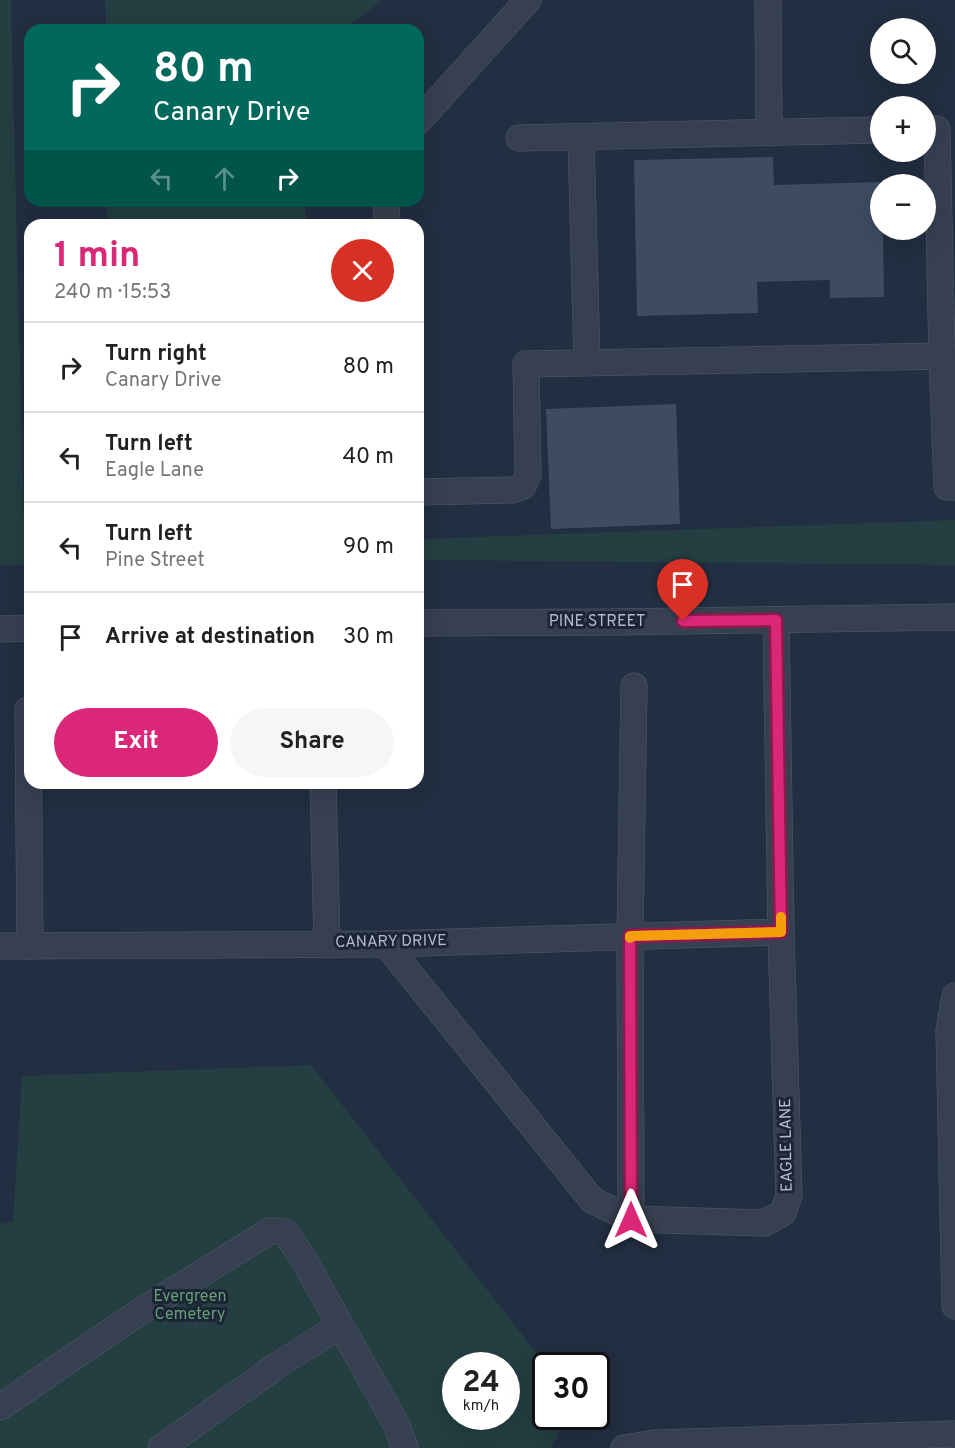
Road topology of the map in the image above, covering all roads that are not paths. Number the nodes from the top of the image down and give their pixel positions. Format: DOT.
graph roads {
  1 [pos="528,0"];
  2 [pos="768,0"];
  3 [pos="424,115"];
  4 [pos="939,129"];
  5 [pos="870,130"];
  6 [pos="769,133"];
  7 [pos="581,137"];
  8 [pos="519,138"];
  9 [pos="942,356"];
  10 [pos="587,362"];
  11 [pos="955,487"];
  12 [pos="424,492"];
  13 [pos="955,617"];
  14 [pos="776,620"];
  15 [pos="424,623"];
  16 [pos="24,628"];
  17 [pos="0,629"];
  18 [pos="634,686"];
  19 [pos="29,789"];
  20 [pos="323,789"];
  21 [pos="781,932"];
  22 [pos="630,936"];
  23 [pos="327,943"];
  24 [pos="386,944"];
  25 [pos="0,946"];
  26 [pos="30,946"];
  27 [pos="955,996"];
  28 [pos="631,1220"];
  29 [pos="955,1306"];
  30 [pos="340,1325"];
  31 [pos="0,1407"];
  32 [pos="955,1434"];
  33 [pos="161,1448"];
  34 [pos="405,1448"];
  35 [pos="624,1448"];
  1 -- 3 [label="street"];
  2 -- 6 [label="street"];
  4 -- 9 [label="street"];
  5 -- 6 [label="street"];
  6 -- 7 [label="street"];
  7 -- 8 [label="street"];
  7 -- 10 [label="street"];
  9 -- 10 [label="street"];
  9 -- 11 [label="street"];
  10 -- 12 [label="street"];
  13 -- 14 [label="street, PINE STREET"];
  14 -- 15 [label="street, PINE STREET"];
  14 -- 21 [label="street, EAGLE LANE"];
  16 -- 17 [label="street"];
  18 -- 22 [label="street"];
  19 -- 26 [label="street"];
  20 -- 23 [label="street"];
  21 -- 22 [label="street, CANARY DRIVE"];
  21 -- 28 [label="street, EAGLE LANE"];
  22 -- 24 [label="street, CANARY DRIVE"];
  22 -- 28 [label="street"];
  23 -- 24 [label="street, CANARY DRIVE"];
  23 -- 26 [label="street, CANARY DRIVE"];
  24 -- 28 [label="street, EAGLE LANE"];
  25 -- 26 [label="street, CANARY DRIVE"];
  27 -- 29 [label="street"];
  30 -- 31 [label="street"];
  30 -- 33 [label="street"];
  30 -- 34 [label="street"];
  32 -- 35 [label="street"];
}
